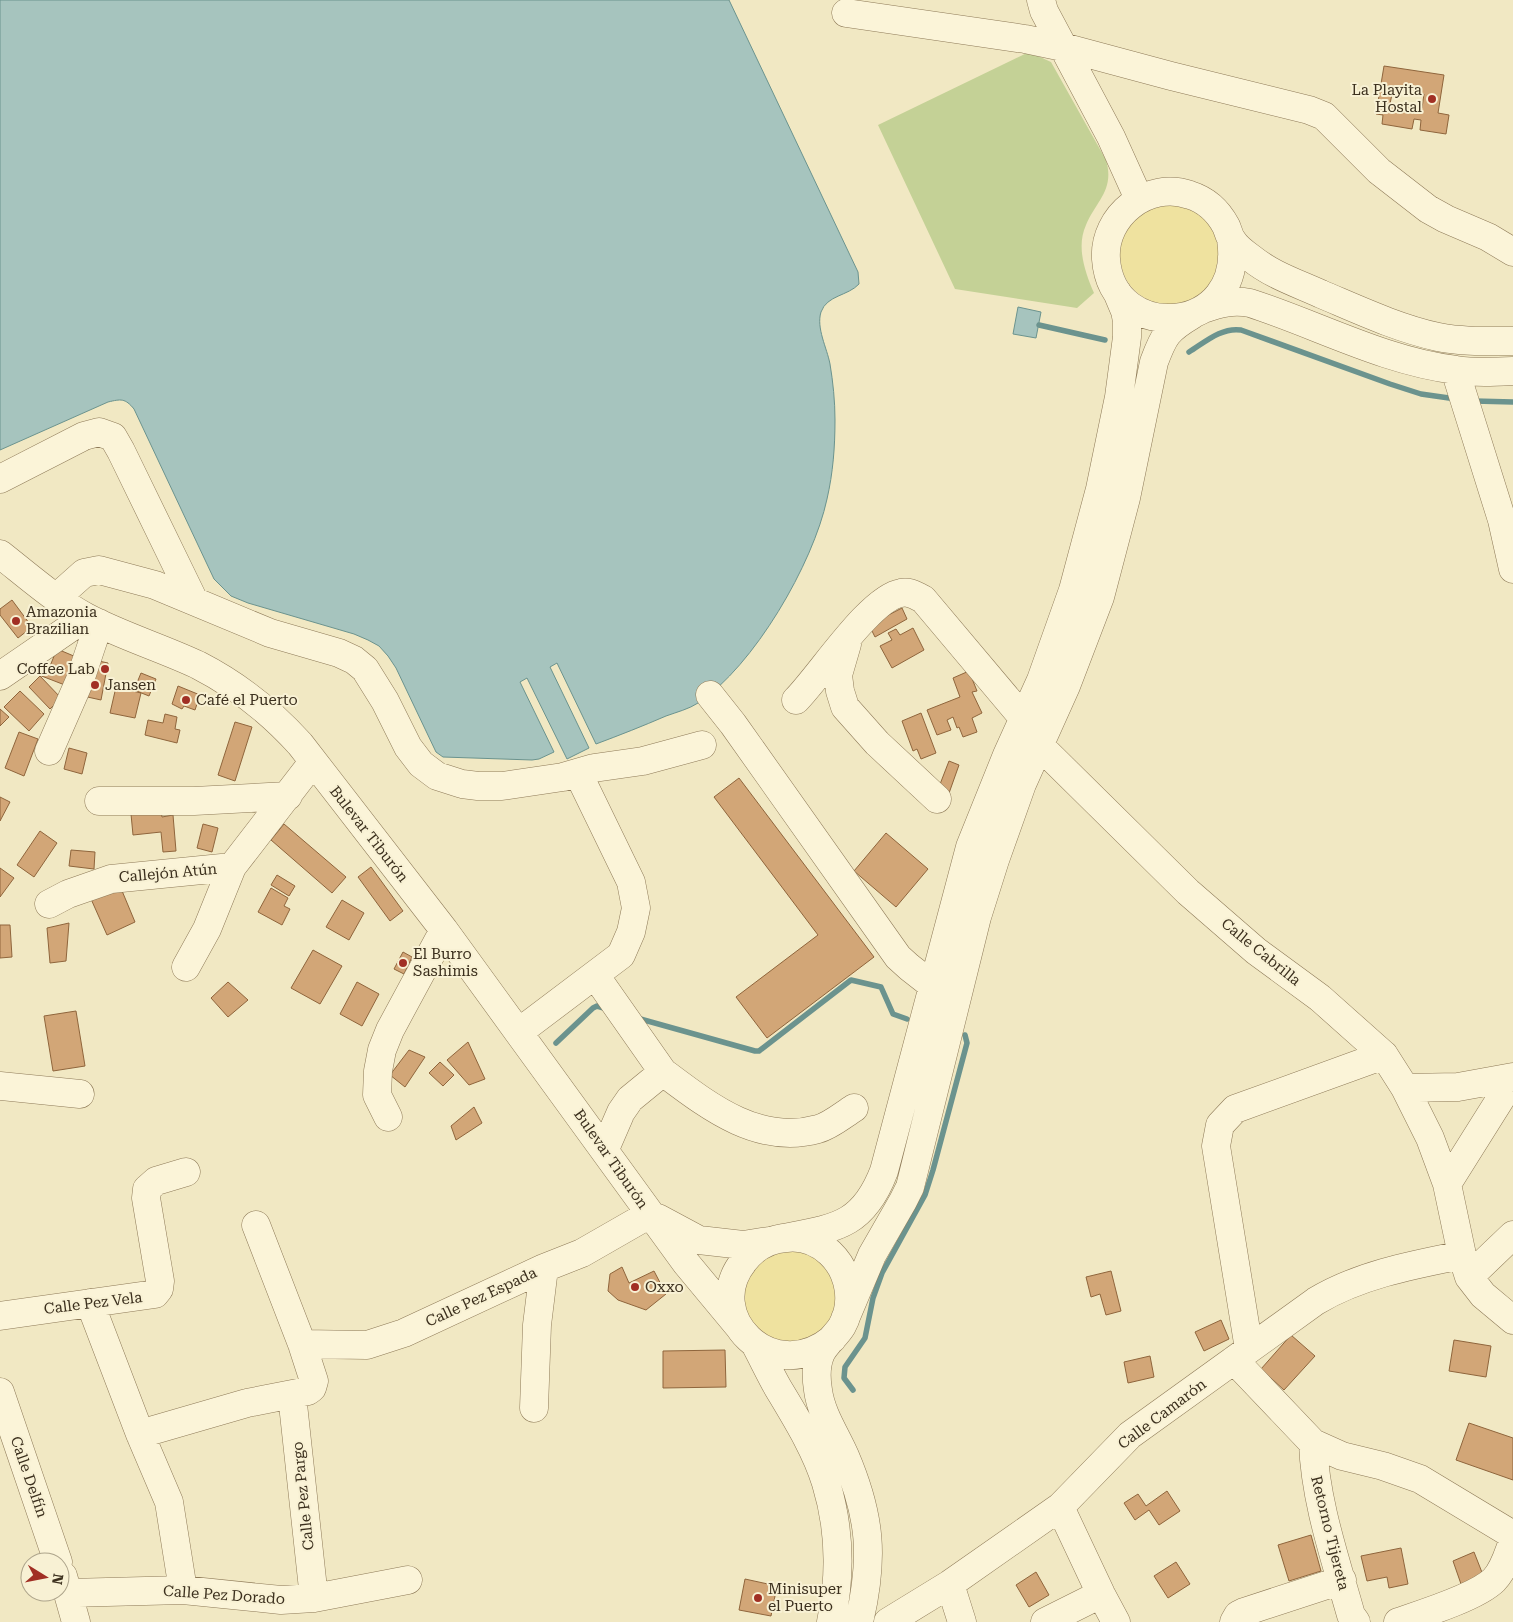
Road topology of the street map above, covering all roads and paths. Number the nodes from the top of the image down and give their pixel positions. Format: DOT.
graph roads {
  1 [pos="1041,0"];
  2 [pos="846,13"];
  3 [pos="1064,47"];
  4 [pos="1139,199"];
  5 [pos="1231,239"];
  6 [pos="1513,252"];
  7 [pos="1117,292"];
  8 [pos="1198,312"];
  9 [pos="1513,341"];
  10 [pos="1455,370"];
  11 [pos="1513,371"];
  12 [pos="0,479"];
  13 [pos="1508,521"];
  14 [pos="0,554"];
  15 [pos="1513,569"];
  16 [pos="56,598"];
  17 [pos="194,601"];
  18 [pos="92,620"];
  19 [pos="850,636"];
  20 [pos="0,676"];
  21 [pos="710,694"];
  22 [pos="796,700"];
  23 [pos="1024,718"];
  24 [pos="702,745"];
  25 [pos="1039,745"];
  26 [pos="49,751"];
  27 [pos="313,762"];
  28 [pos="578,772"];
  29 [pos="288,796"];
  30 [pos="937,799"];
  31 [pos="99,801"];
  32 [pos="232,867"];
  33 [pos="49,904"];
  34 [pos="444,930"];
  35 [pos="186,968"];
  36 [pos="595,975"];
  37 [pos="932,984"];
  38 [pos="519,1032"];
  39 [pos="1384,1055"];
  40 [pos="663,1072"];
  41 [pos="1513,1078"];
  42 [pos="0,1086"];
  43 [pos="1406,1088"];
  44 [pos="80,1094"];
  45 [pos="854,1108"];
  46 [pos="388,1117"];
  47 [pos="605,1149"];
  48 [pos="186,1172"];
  49 [pos="1447,1184"];
  50 [pos="650,1214"];
  51 [pos="256,1225"];
  52 [pos="1513,1236"];
  53 [pos="777,1239"];
  54 [pos="1465,1266"];
  55 [pos="544,1268"];
  56 [pos="90,1303"];
  57 [pos="0,1316"];
  58 [pos="1513,1320"];
  59 [pos="838,1329"];
  60 [pos="748,1336"];
  61 [pos="302,1344"];
  62 [pos="1241,1355"];
  63 [pos="0,1392"];
  64 [pos="300,1393"];
  65 [pos="534,1408"];
  66 [pos="140,1434"];
  67 [pos="1313,1443"];
  68 [pos="1060,1507"];
  69 [pos="1513,1535"];
  70 [pos="1513,1541"];
  71 [pos="55,1552"];
  72 [pos="408,1580"];
  73 [pos="1342,1580"];
  74 [pos="950,1584"];
  75 [pos="183,1590"];
  76 [pos="70,1593"];
  77 [pos="1102,1594"];
  78 [pos="70,1597"];
  79 [pos="314,1598"];
  80 [pos="280,1611"];
  81 [pos="76,1622"];
  82 [pos="831,1622"];
  83 [pos="859,1622"];
  84 [pos="888,1622"];
  85 [pos="962,1622"];
  86 [pos="1045,1622"];
  87 [pos="1116,1622"];
  88 [pos="1234,1622"];
  89 [pos="1356,1622"];
  90 [pos="1398,1622"];
  1 -- 3 [label="street"];
  2 -- 3 [label="street"];
  3 -- 4 [label="street"];
  3 -- 6 [label="street"];
  4 -- 5 [label="street"];
  4 -- 7 [label="street"];
  5 -- 8 [label="street"];
  5 -- 9 [label="street"];
  7 -- 8 [label="street"];
  7 -- 23 [label="street"];
  8 -- 10 [label="street"];
  8 -- 25 [label="street"];
  10 -- 11 [label="street"];
  10 -- 13 [label="street"];
  12 -- 17 [label="street"];
  13 -- 15 [label="street"];
  14 -- 16 [label="street, Bulevar Tiburón"];
  16 -- 17 [label="street"];
  16 -- 18 [label="street, Bulevar Tiburón"];
  17 -- 28 [label="street"];
  18 -- 20 [label="street"];
  18 -- 26 [label="street"];
  18 -- 27 [label="street, Bulevar Tiburón"];
  19 -- 22 [label="street"];
  19 -- 23 [label="street"];
  19 -- 30 [label="street"];
  21 -- 37 [label="street"];
  23 -- 37 [label="street"];
  24 -- 28 [label="street"];
  25 -- 39 [label="street, Calle Cabrilla"];
  25 -- 59 [label="street"];
  27 -- 29 [label="street, Callejón Atún"];
  27 -- 34 [label="street, Bulevar Tiburón"];
  28 -- 36 [label="street"];
  29 -- 31 [label="street"];
  29 -- 32 [label="street, Callejón Atún"];
  32 -- 33 [label="street, Callejón Atún"];
  32 -- 35 [label="street"];
  34 -- 38 [label="street, Bulevar Tiburón"];
  34 -- 46 [label="street"];
  36 -- 38 [label="street"];
  36 -- 40 [label="street"];
  37 -- 53 [label="street"];
  38 -- 47 [label="street, Bulevar Tiburón"];
  39 -- 43 [label="street, Calle Cabrilla"];
  39 -- 62 [label="street"];
  40 -- 45 [label="street"];
  40 -- 47 [label="street"];
  41 -- 43 [label="street"];
  41 -- 49 [label="street"];
  42 -- 44 [label="street"];
  43 -- 49 [label="street, Calle Cabrilla"];
  47 -- 50 [label="street, Bulevar Tiburón"];
  48 -- 56 [label="street, Calle Pez Vela"];
  49 -- 54 [label="street, Calle Cabrilla"];
  50 -- 53 [label="street, Bulevar Tiburón"];
  50 -- 55 [label="street, Calle Pez Espada"];
  50 -- 60 [label="street, Bulevar Tiburón"];
  51 -- 61 [label="street, Calle Pez Pargo"];
  52 -- 54 [label="street"];
  53 -- 59 [label="street"];
  53 -- 60 [label="street"];
  54 -- 58 [label="street"];
  54 -- 62 [label="street, Calle Camarón"];
  55 -- 61 [label="street, Calle Pez Espada"];
  55 -- 65 [label="street"];
  56 -- 57 [label="street, Calle Pez Vela"];
  56 -- 66 [label="street"];
  59 -- 60 [label="street"];
  59 -- 83 [label="street"];
  60 -- 82 [label="street"];
  61 -- 64 [label="street, Calle Pez Pargo"];
  62 -- 67 [label="street"];
  62 -- 68 [label="street, Calle Camarón"];
  63 -- 71 [label="street, Calle Delfín"];
  64 -- 66 [label="street"];
  64 -- 79 [label="street, Calle Pez Pargo"];
  66 -- 75 [label="street"];
  67 -- 69 [label="street"];
  67 -- 73 [label="street, Retorno Tijereta"];
  68 -- 74 [label="street, Calle Camarón"];
  68 -- 77 [label="street"];
  70 -- 90 [label="street"];
  72 -- 79 [label="street, Calle Pez Dorado"];
  73 -- 88 [label="street"];
  73 -- 89 [label="street, Retorno Tijereta"];
  74 -- 84 [label="street, Calle Camarón"];
  74 -- 85 [label="street"];
  75 -- 76 [label="street, Calle Pez Dorado"];
  75 -- 80 [label="street, Calle Pez Dorado"];
  77 -- 86 [label="street"];
  77 -- 87 [label="street"];
  78 -- 81 [label="street"];
  79 -- 80 [label="street, Calle Pez Dorado"];
}
